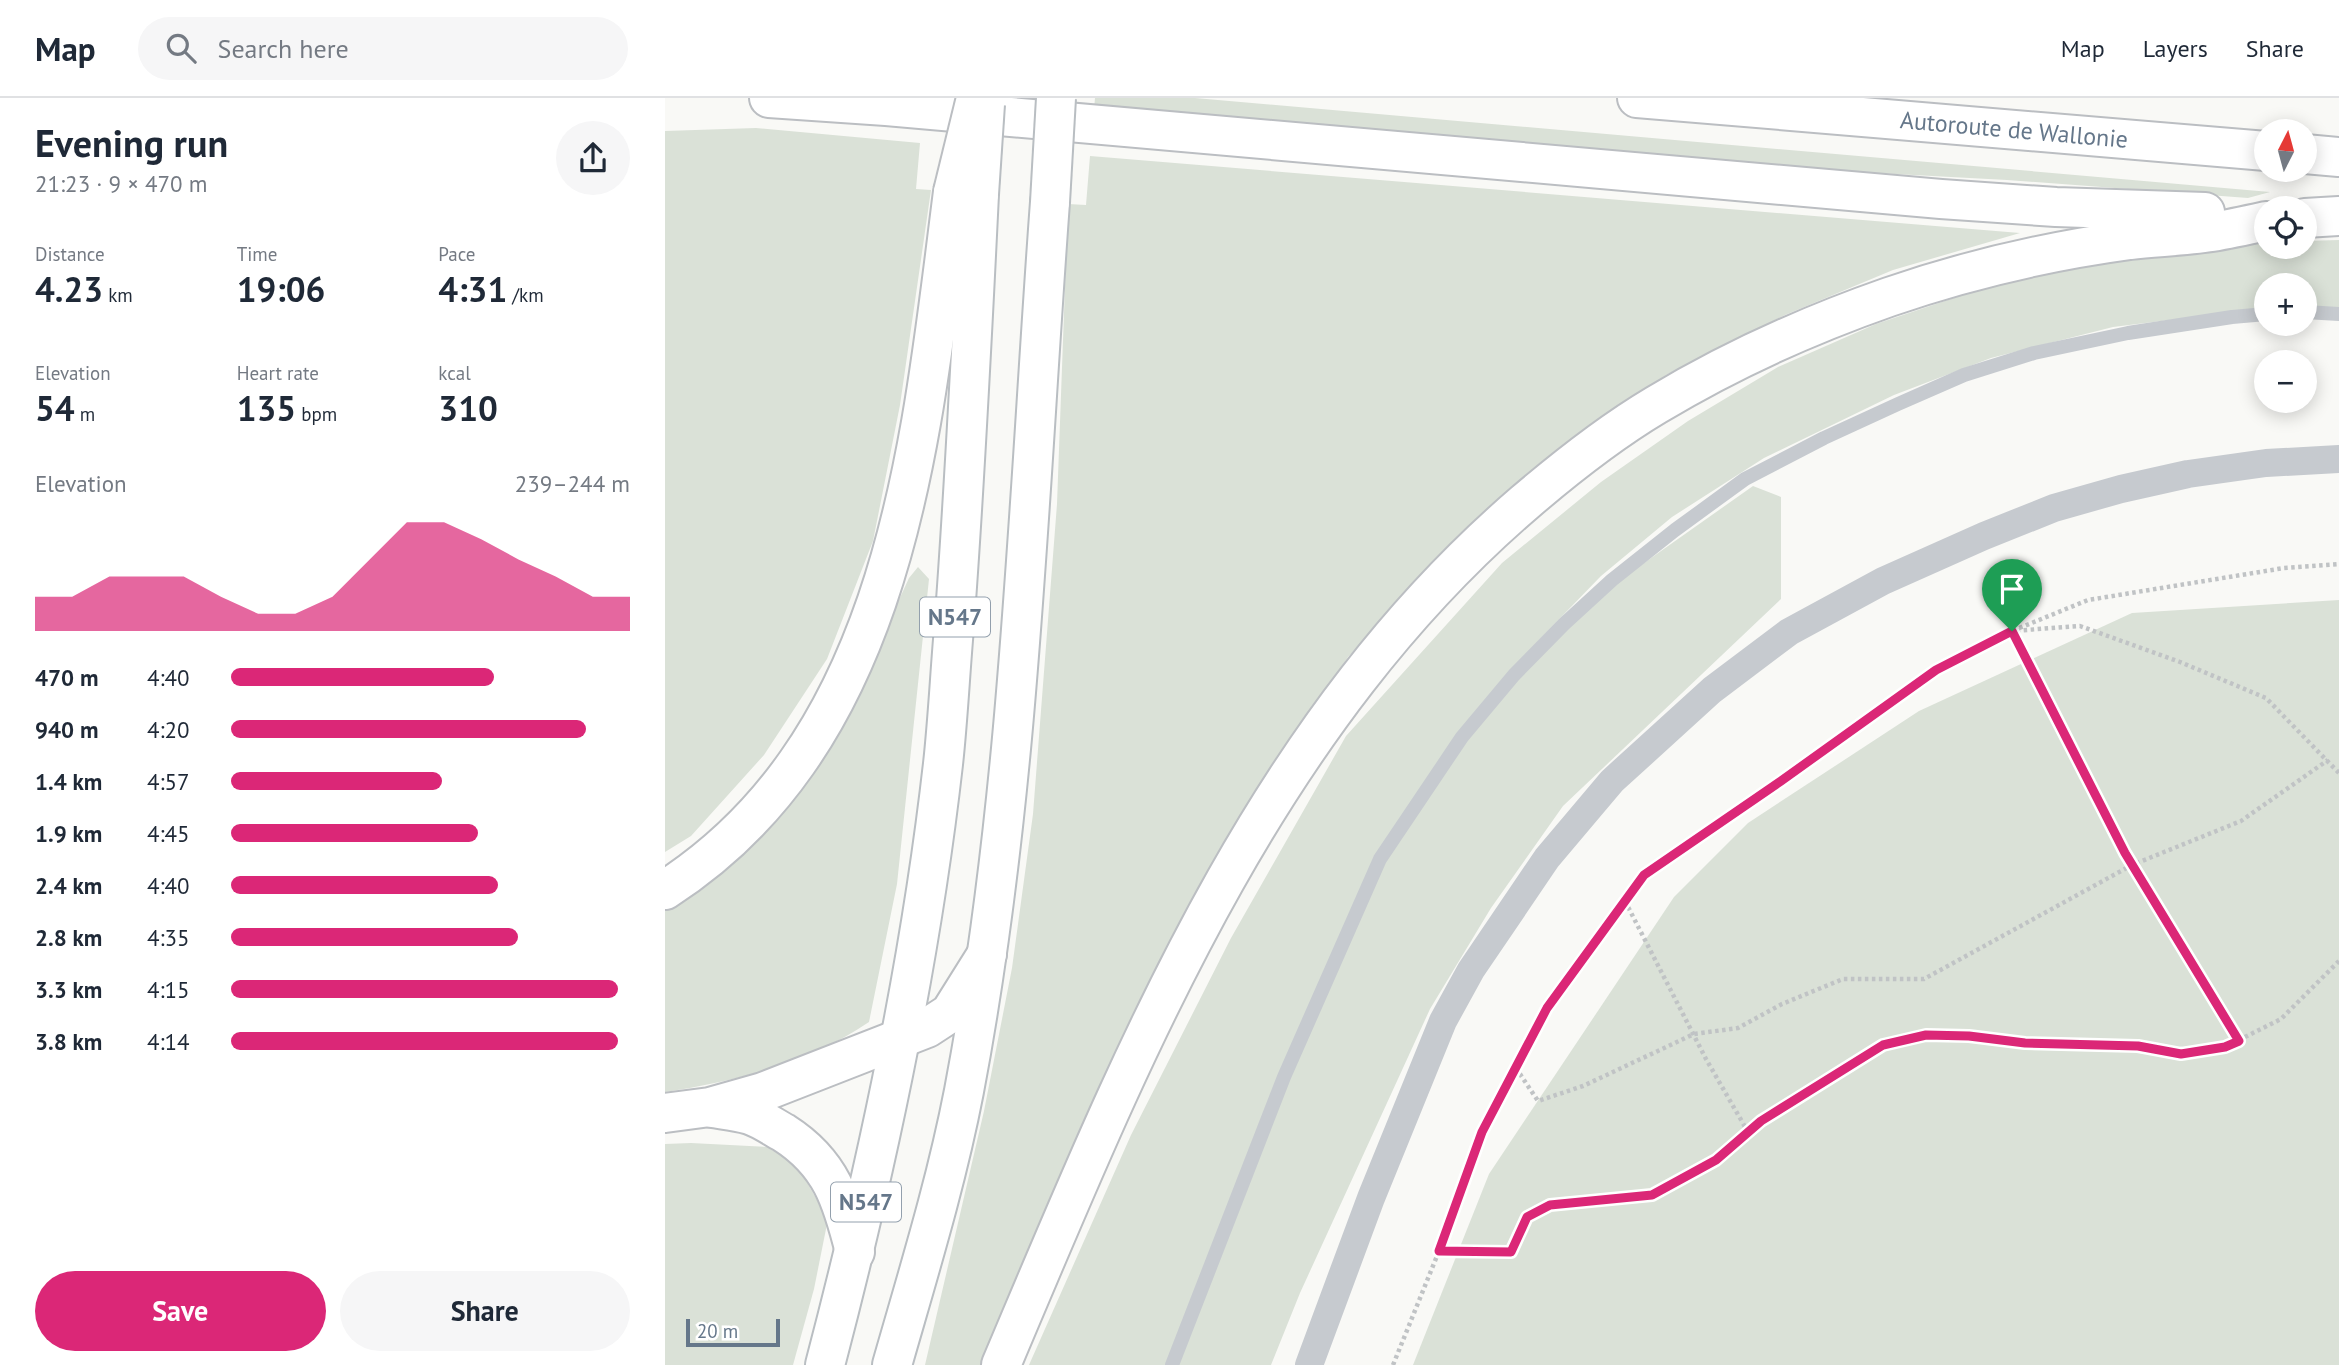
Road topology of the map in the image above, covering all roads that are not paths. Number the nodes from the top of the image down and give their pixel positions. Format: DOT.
graph roads {
  1 [pos="769,98"];
  2 [pos="977,98"];
  3 [pos="985,98"];
  4 [pos="1056,98"];
  5 [pos="1637,98"];
  6 [pos="2254,150"];
  7 [pos="2317,155"];
  8 [pos="2339,157"];
  9 [pos="966,193"];
  10 [pos="2339,216"];
  11 [pos="2254,217"];
  12 [pos="2317,217"];
  13 [pos="2254,222"];
  14 [pos="2317,313"];
  15 [pos="2339,314"];
  16 [pos="2254,315"];
  17 [pos="2339,459"];
  18 [pos="665,890"];
  19 [pos="987,954"];
  20 [pos="902,1038"];
  21 [pos="710,1107"];
  22 [pos="665,1113"];
  23 [pos="855,1252"];
  24 [pos="825,1365"];
  25 [pos="892,1365"];
  26 [pos="1001,1365"];
  27 [pos="1172,1365"];
  28 [pos="1309,1365"];
  1 -- 11 [label="main road"];
  2 -- 9 [label="main road, bridge"];
  3 -- 9 [label="main road, N547, bridge"];
  4 -- 19 [label="main road, N547, bridge"];
  5 -- 6 [label="main road, Autoroute de Wallonie"];
  7 -- 8 [label="main road"];
  9 -- 18 [label="main road"];
  9 -- 20 [label="main road, N547"];
  10 -- 12 [label="main road"];
  13 -- 26 [label="main road"];
  14 -- 15 [label="lane"];
  16 -- 27 [label="lane"];
  17 -- 28 [label="street"];
  19 -- 20 [label="main road"];
  19 -- 25 [label="main road, N547"];
  20 -- 21 [label="main road"];
  20 -- 23 [label="main road, N547"];
  21 -- 22 [label="main road"];
  21 -- 23 [label="main road"];
  23 -- 24 [label="main road, N547"];
}
